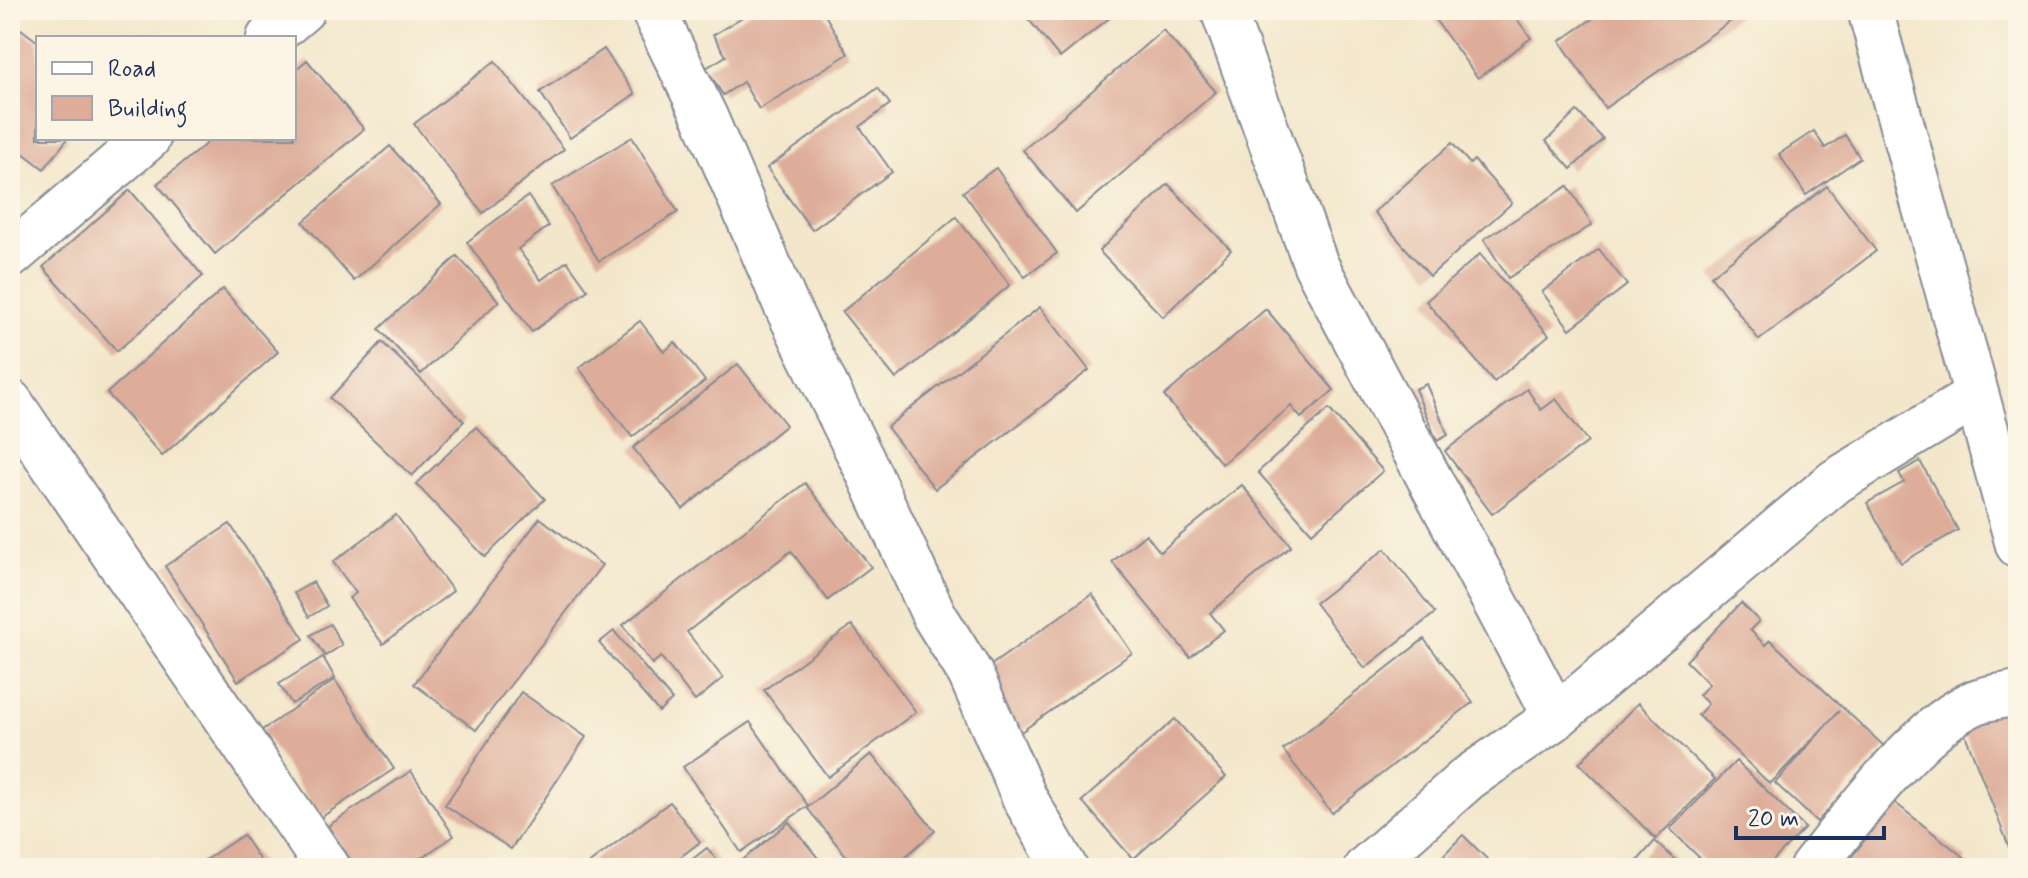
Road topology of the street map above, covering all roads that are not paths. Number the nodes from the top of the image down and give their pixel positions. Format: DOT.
graph roads {
  1 [pos="302,10"];
  2 [pos="653,10"];
  3 [pos="1223,10"];
  4 [pos="1870,10"];
  5 [pos="271,36"];
  6 [pos="146,140"];
  7 [pos="10,256"];
  8 [pos="1975,397"];
  9 [pos="10,402"];
  10 [pos="2018,545"];
  11 [pos="2018,693"];
  12 [pos="1556,717"];
  13 [pos="328,868"];
  14 [pos="1065,868"];
  15 [pos="1366,868"];
  16 [pos="1812,868"];
  1 -- 5 [label="street"];
  2 -- 14 [label="street"];
  3 -- 12 [label="street"];
  4 -- 8 [label="street"];
  6 -- 7 [label="street"];
  8 -- 10 [label="street"];
  8 -- 12 [label="street"];
  9 -- 13 [label="street"];
  11 -- 16 [label="street"];
  12 -- 15 [label="street"];
}
